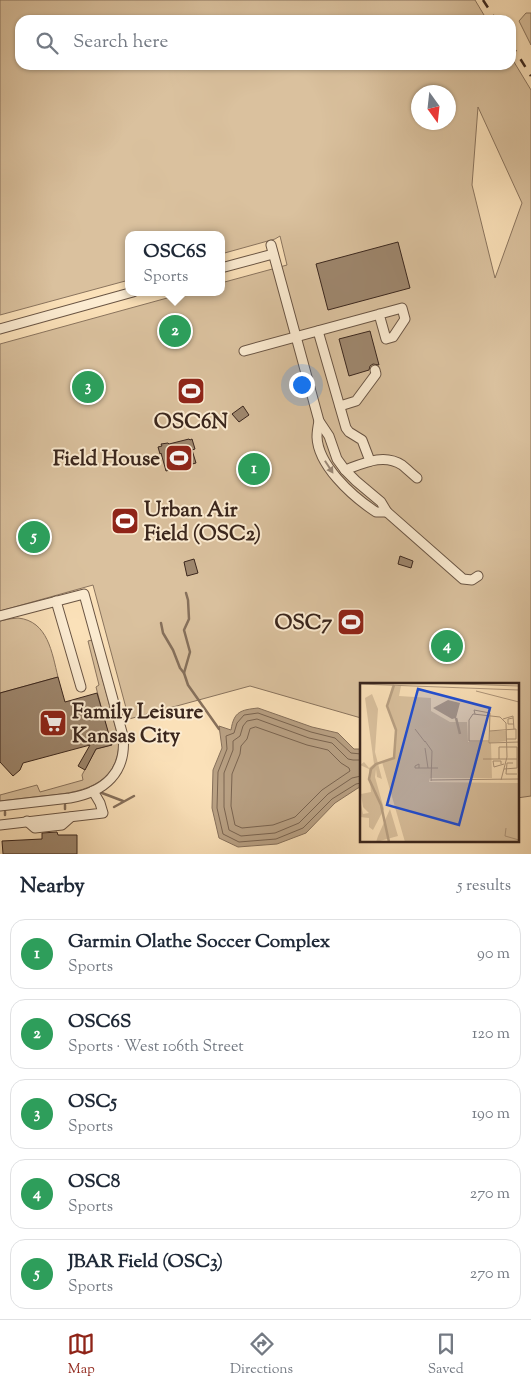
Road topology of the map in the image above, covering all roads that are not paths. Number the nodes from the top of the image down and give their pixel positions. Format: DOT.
graph roads {
  1 [pos="225,267"];
  2 [pos="125,294"];
  3 [pos="379,314"];
  4 [pos="0,329"];
  5 [pos="318,330"];
  6 [pos="296,337"];
  7 [pos="244,351"];
  8 [pos="375,370"];
  9 [pos="340,406"];
  10 [pos="319,421"];
  11 [pos="370,461"];
  12 [pos="346,470"];
  13 [pos="417,478"];
  14 [pos="387,512"];
  15 [pos="478,576"];
  16 [pos="56,601"];
  17 [pos="0,616"];
  18 [pos="81,687"];
  19 [pos="93,792"];
  20 [pos="0,806"];
  21 [pos="0,825"];
  1 -- 6 [label="street"];
  2 -- 4 [label="street"];
  3 -- 5 [label="street"];
  5 -- 6 [label="street"];
  5 -- 9 [label="street"];
  6 -- 7 [label="street"];
  6 -- 10 [label="street"];
  8 -- 9 [label="street"];
  9 -- 11 [label="street"];
  10 -- 12 [label="street"];
  10 -- 14 [label="street, one-way"];
  11 -- 12 [label="street"];
  11 -- 13 [label="street"];
  12 -- 14 [label="street"];
  14 -- 15 [label="street"];
  16 -- 17 [label="street"];
  16 -- 18 [label="street"];
  16 -- 19 [label="street"];
  19 -- 20 [label="street"];
  19 -- 21 [label="street"];
}
